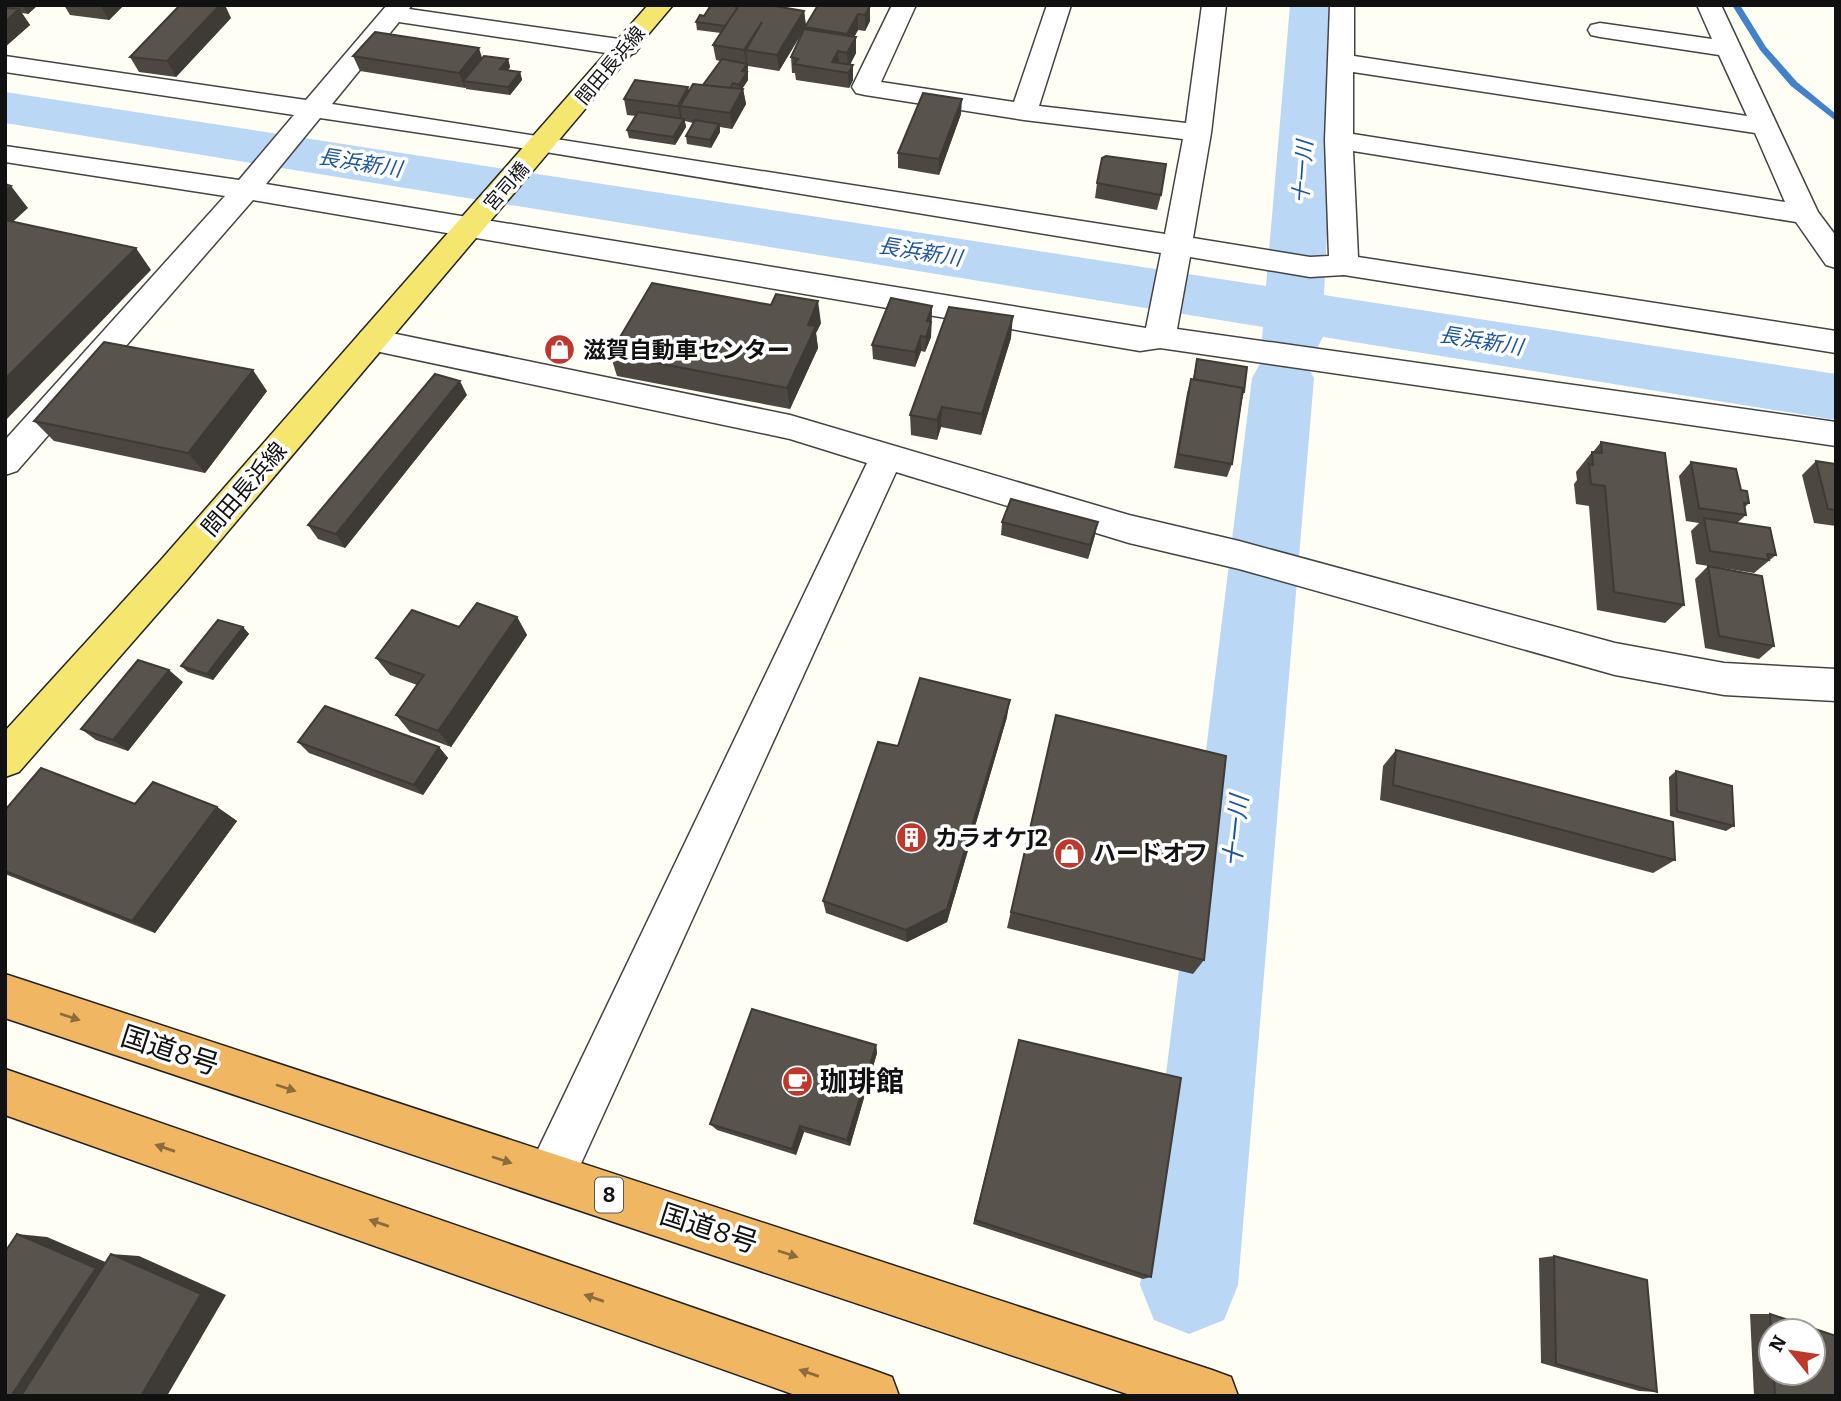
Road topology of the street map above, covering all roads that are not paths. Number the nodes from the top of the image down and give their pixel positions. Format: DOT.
graph roads {
  1 [pos="661,5"];
  2 [pos="904,5"];
  3 [pos="1059,5"];
  4 [pos="1214,5"];
  5 [pos="1342,5"];
  6 [pos="1709,5"];
  7 [pos="397,9"];
  8 [pos="1600,30"];
  9 [pos="626,48"];
  10 [pos="1731,49"];
  11 [pos="1340,62"];
  12 [pos="5,64"];
  13 [pos="1024,112"];
  14 [pos="310,115"];
  15 [pos="1765,127"];
  16 [pos="1198,133"];
  17 [pos="1339,140"];
  18 [pos="537,150"];
  19 [pos="5,153"];
  20 [pos="250,186"];
  21 [pos="1805,214"];
  22 [pos="474,223"];
  23 [pos="1177,249"];
  24 [pos="1836,258"];
  25 [pos="1344,265"];
  26 [pos="1161,331"];
  27 [pos="372,340"];
  28 [pos="1836,342"];
  29 [pos="1836,434"];
  30 [pos="887,455"];
  31 [pos="5,462"];
  32 [pos="1836,685"];
  33 [pos="5,759"];
  34 [pos="5,996"];
  35 [pos="5,1092"];
  36 [pos="551,1175"];
  37 [pos="873,1396"];
  38 [pos="1212,1396"];
  1 -- 9 [label="main road, 間田長浜線"];
  2 -- 13 [label="street"];
  3 -- 13 [label="street"];
  4 -- 16 [label="street"];
  5 -- 11 [label="street"];
  6 -- 10 [label="street"];
  7 -- 9 [label="street"];
  7 -- 14 [label="street"];
  8 -- 10 [label="street"];
  9 -- 18 [label="main road, 間田長浜線"];
  10 -- 15 [label="street"];
  11 -- 15 [label="street"];
  11 -- 17 [label="street"];
  12 -- 14 [label="street"];
  13 -- 16 [label="street"];
  14 -- 18 [label="street"];
  14 -- 20 [label="street"];
  15 -- 21 [label="street"];
  16 -- 23 [label="street"];
  17 -- 21 [label="street"];
  17 -- 25 [label="street"];
  18 -- 22 [label="main road, 宮司橋"];
  18 -- 23 [label="street"];
  19 -- 20 [label="street"];
  20 -- 22 [label="street"];
  20 -- 31 [label="street"];
  21 -- 24 [label="street"];
  22 -- 26 [label="street"];
  22 -- 27 [label="main road, 間田長浜線"];
  23 -- 25 [label="street"];
  23 -- 26 [label="street"];
  25 -- 28 [label="street"];
  26 -- 29 [label="street"];
  27 -- 30 [label="street"];
  27 -- 33 [label="main road, 間田長浜線"];
  30 -- 32 [label="street"];
  30 -- 36 [label="street"];
  34 -- 36 [label="highway, 国道8号 / 8, one-way"];
  37 -- 35 [label="highway, one-way"];
  36 -- 38 [label="highway, 国道8号 / 8, one-way"];
}
